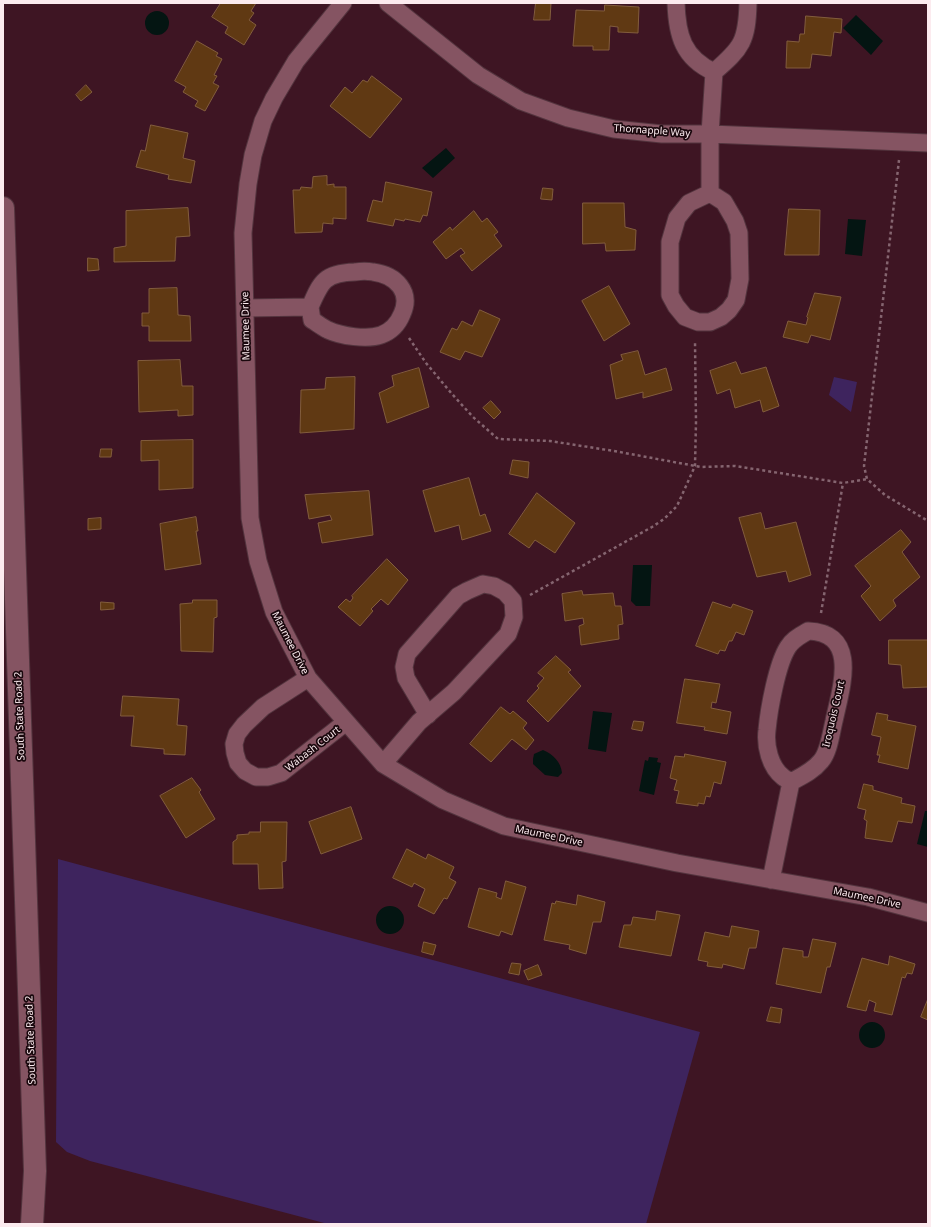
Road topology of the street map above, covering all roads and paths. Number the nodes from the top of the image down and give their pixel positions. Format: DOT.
graph roads {
  1 [pos="343,3"];
  2 [pos="388,3"];
  3 [pos="676,3"];
  4 [pos="748,3"];
  5 [pos="714,72"];
  6 [pos="710,134"];
  7 [pos="901,142"];
  8 [pos="928,143"];
  9 [pos="710,192"];
  10 [pos="3,208"];
  11 [pos="245,308"];
  12 [pos="310,308"];
  13 [pos="695,321"];
  14 [pos="398,323"];
  15 [pos="695,466"];
  16 [pos="867,480"];
  17 [pos="843,483"];
  18 [pos="928,521"];
  19 [pos="513,604"];
  20 [pos="818,632"];
  21 [pos="308,678"];
  22 [pos="428,715"];
  23 [pos="346,722"];
  24 [pos="383,764"];
  25 [pos="791,782"];
  26 [pos="771,880"];
  27 [pos="928,913"];
  28 [pos="32,1224"];
  1 -- 11 [label="street, Maumee Drive"];
  2 -- 6 [label="street, Thornapple Way"];
  3 -- 5 [label="street"];
  4 -- 5 [label="street"];
  5 -- 6 [label="street"];
  6 -- 7 [label="street, Thornapple Way"];
  6 -- 9 [label="street"];
  7 -- 8 [label="street, Thornapple Way"];
  7 -- 16 [label="path"];
  9 -- 13 [label="street"];
  9 -- 13 [label="street"];
  10 -- 28 [label="main road, South State Road 2"];
  11 -- 12 [label="street"];
  11 -- 21 [label="street, Maumee Drive"];
  12 -- 14 [label="street"];
  12 -- 14 [label="street"];
  13 -- 15 [label="path"];
  14 -- 15 [label="path"];
  15 -- 17 [label="path"];
  15 -- 19 [label="path"];
  16 -- 17 [label="path"];
  16 -- 18 [label="path"];
  17 -- 20 [label="path"];
  19 -- 22 [label="street"];
  19 -- 22 [label="street"];
  20 -- 25 [label="street, Iroquois Court"];
  20 -- 25 [label="street"];
  21 -- 23 [label="street, Maumee Drive"];
  21 -- 23 [label="street, Wabash Court"];
  22 -- 24 [label="street"];
  23 -- 24 [label="street, Maumee Drive"];
  24 -- 26 [label="street, Maumee Drive"];
  25 -- 26 [label="street"];
  26 -- 27 [label="street, Maumee Drive"];
}
